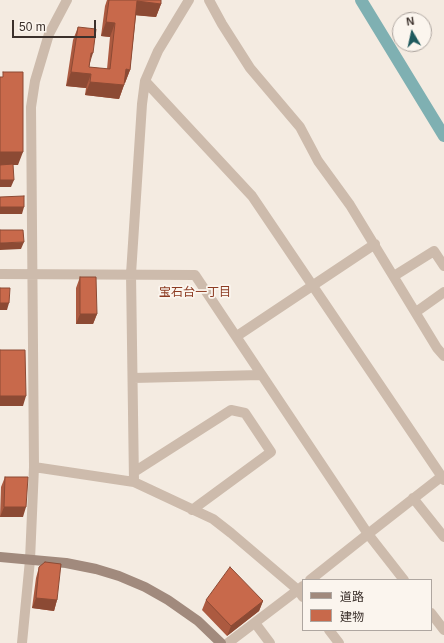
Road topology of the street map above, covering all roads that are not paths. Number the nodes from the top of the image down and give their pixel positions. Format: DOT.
graph roads {
  1 [pos="67,0"];
  2 [pos="189,0"];
  3 [pos="209,0"];
  4 [pos="146,81"];
  5 [pos="375,244"];
  6 [pos="444,266"];
  7 [pos="32,273"];
  8 [pos="0,274"];
  9 [pos="131,274"];
  10 [pos="394,276"];
  11 [pos="313,285"];
  12 [pos="444,292"];
  13 [pos="416,312"];
  14 [pos="237,336"];
  15 [pos="444,356"];
  16 [pos="261,375"];
  17 [pos="133,378"];
  18 [pos="34,467"];
  19 [pos="134,477"];
  20 [pos="443,478"];
  21 [pos="414,498"];
  22 [pos="192,510"];
  23 [pos="368,534"];
  24 [pos="444,537"];
  25 [pos="0,557"];
  26 [pos="30,560"];
  27 [pos="311,579"];
  28 [pos="403,579"];
  29 [pos="301,591"];
  30 [pos="432,614"];
  31 [pos="255,623"];
  32 [pos="444,630"];
  33 [pos="330,631"];
  34 [pos="22,643"];
  35 [pos="221,643"];
  36 [pos="228,643"];
  37 [pos="270,643"];
  38 [pos="339,643"];
  1 -- 7 [label="street"];
  2 -- 4 [label="street"];
  3 -- 5 [label="street"];
  4 -- 9 [label="street"];
  4 -- 11 [label="street"];
  5 -- 10 [label="street"];
  5 -- 11 [label="street"];
  6 -- 10 [label="street"];
  7 -- 8 [label="street"];
  7 -- 9 [label="street"];
  7 -- 18 [label="street"];
  9 -- 14 [label="street"];
  9 -- 17 [label="street"];
  10 -- 13 [label="street"];
  11 -- 14 [label="street"];
  11 -- 20 [label="street"];
  12 -- 13 [label="street"];
  13 -- 15 [label="street"];
  14 -- 16 [label="street"];
  16 -- 17 [label="street"];
  16 -- 23 [label="street"];
  17 -- 19 [label="street"];
  18 -- 19 [label="street"];
  18 -- 26 [label="street"];
  19 -- 22 [label="street"];
  19 -- 22 [label="street"];
  20 -- 21 [label="street"];
  21 -- 23 [label="street"];
  21 -- 24 [label="street"];
  22 -- 29 [label="street"];
  23 -- 27 [label="street"];
  23 -- 28 [label="street"];
  25 -- 26 [label="street"];
  26 -- 34 [label="street"];
  26 -- 35 [label="street"];
  29 -- 31 [label="street"];
  30 -- 32 [label="street"];
  31 -- 36 [label="street"];
  31 -- 37 [label="street"];
  33 -- 38 [label="street"];
}
